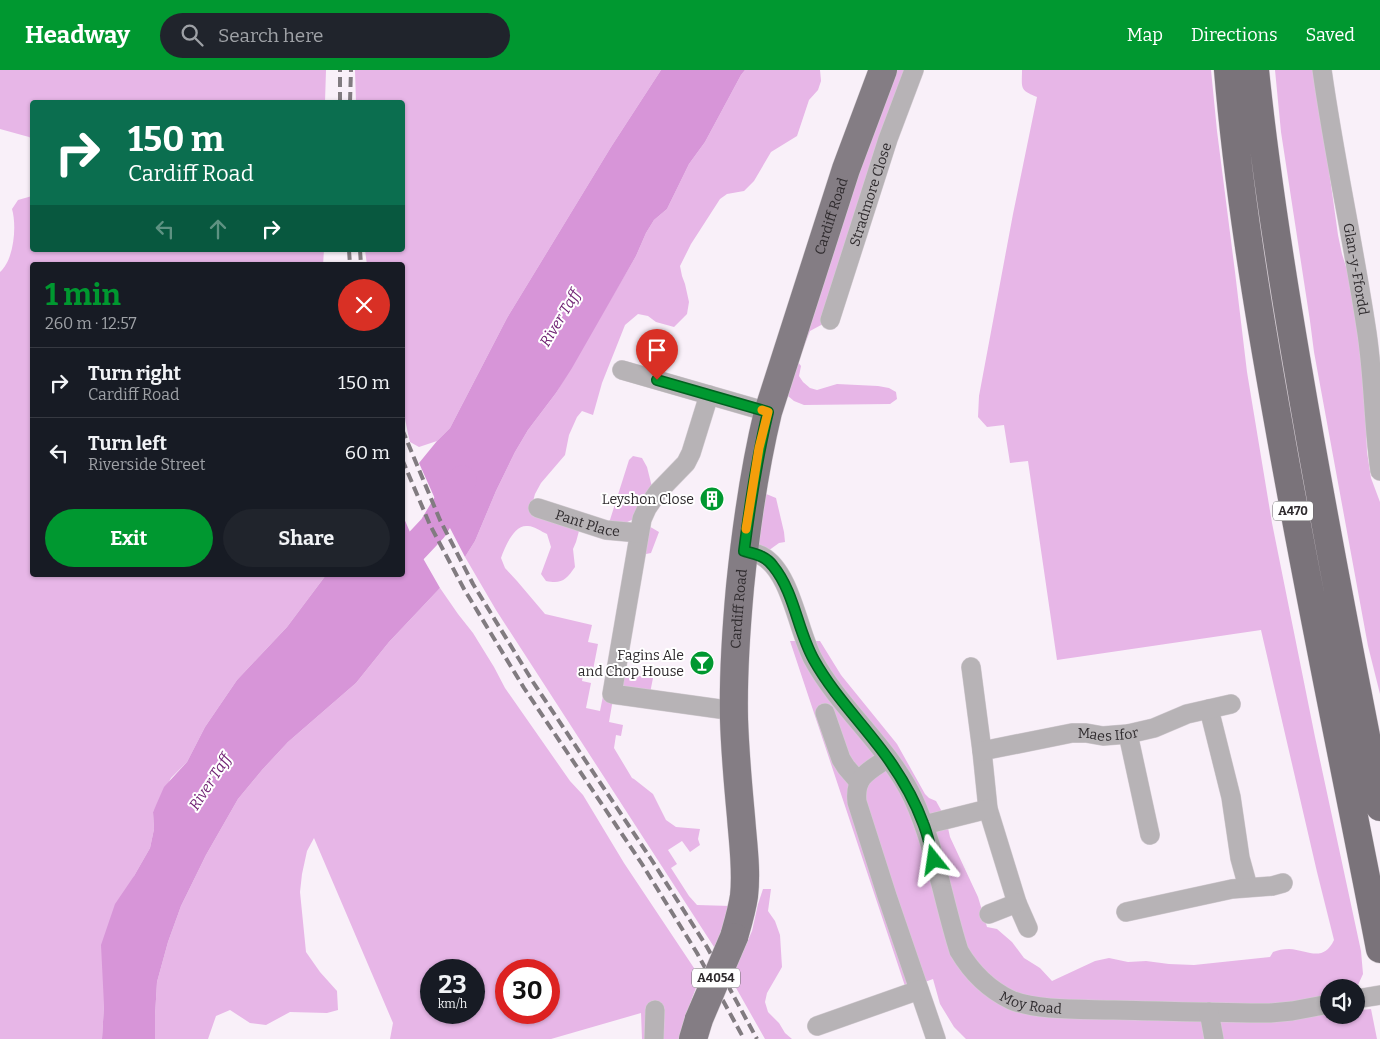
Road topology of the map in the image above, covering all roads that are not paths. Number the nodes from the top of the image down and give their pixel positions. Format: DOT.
graph roads {
  1 [pos="882,70"];
  2 [pos="914,70"];
  3 [pos="1228,70"];
  4 [pos="1255,70"];
  5 [pos="1322,70"];
  6 [pos="830,320"];
  7 [pos="622,370"];
  8 [pos="709,395"];
  9 [pos="768,412"];
  10 [pos="1380,470"];
  11 [pos="538,508"];
  12 [pos="639,533"];
  13 [pos="744,551"];
  14 [pos="971,667"];
  15 [pos="1231,704"];
  16 [pos="1209,709"];
  17 [pos="734,711"];
  18 [pos="825,713"];
  19 [pos="1128,734"];
  20 [pos="982,751"];
  21 [pos="888,758"];
  22 [pos="859,782"];
  23 [pos="1380,807"];
  24 [pos="988,809"];
  25 [pos="924,825"];
  26 [pos="1150,834"];
  27 [pos="1283,882"];
  28 [pos="1248,888"];
  29 [pos="1017,903"];
  30 [pos="1126,912"];
  31 [pos="988,914"];
  32 [pos="1028,928"];
  33 [pos="1380,949"];
  34 [pos="919,990"];
  35 [pos="1380,995"];
  36 [pos="1365,998"];
  37 [pos="1320,1006"];
  38 [pos="655,1010"];
  39 [pos="1209,1012"];
  40 [pos="816,1026"];
  41 [pos="696,1029"];
  42 [pos="654,1039"];
  43 [pos="936,1039"];
  44 [pos="1214,1039"];
  1 -- 9 [label="main road, Cardiff Road / A4054"];
  2 -- 6 [label="street, Stradmore Close"];
  3 -- 33 [label="highway, A470"];
  4 -- 23 [label="highway, A470"];
  5 -- 10 [label="street, Glan-y-Ffordd"];
  7 -- 8 [label="street"];
  8 -- 9 [label="street"];
  8 -- 12 [label="street"];
  9 -- 13 [label="main road, Cardiff Road / A4054"];
  11 -- 12 [label="street, Pant Place"];
  12 -- 17 [label="street"];
  13 -- 17 [label="main road, Cardiff Road / A4054"];
  13 -- 21 [label="street, Moy Road"];
  14 -- 20 [label="street"];
  15 -- 16 [label="street, Maes Ifor"];
  16 -- 19 [label="street, Maes Ifor"];
  16 -- 28 [label="street"];
  17 -- 41 [label="main road, Cardiff Road / A4054, bridge"];
  18 -- 22 [label="street"];
  19 -- 20 [label="street, Maes Ifor"];
  19 -- 26 [label="street"];
  20 -- 24 [label="street"];
  21 -- 22 [label="street"];
  21 -- 25 [label="street, Moy Road"];
  22 -- 34 [label="street"];
  24 -- 25 [label="street"];
  24 -- 29 [label="street"];
  25 -- 39 [label="street, Moy Road"];
  27 -- 28 [label="street"];
  28 -- 30 [label="street"];
  29 -- 31 [label="street"];
  29 -- 32 [label="street"];
  34 -- 40 [label="street"];
  34 -- 43 [label="street"];
  35 -- 36 [label="street"];
  37 -- 39 [label="street, Moy Road"];
  38 -- 42 [label="street"];
  39 -- 44 [label="street"];
}
